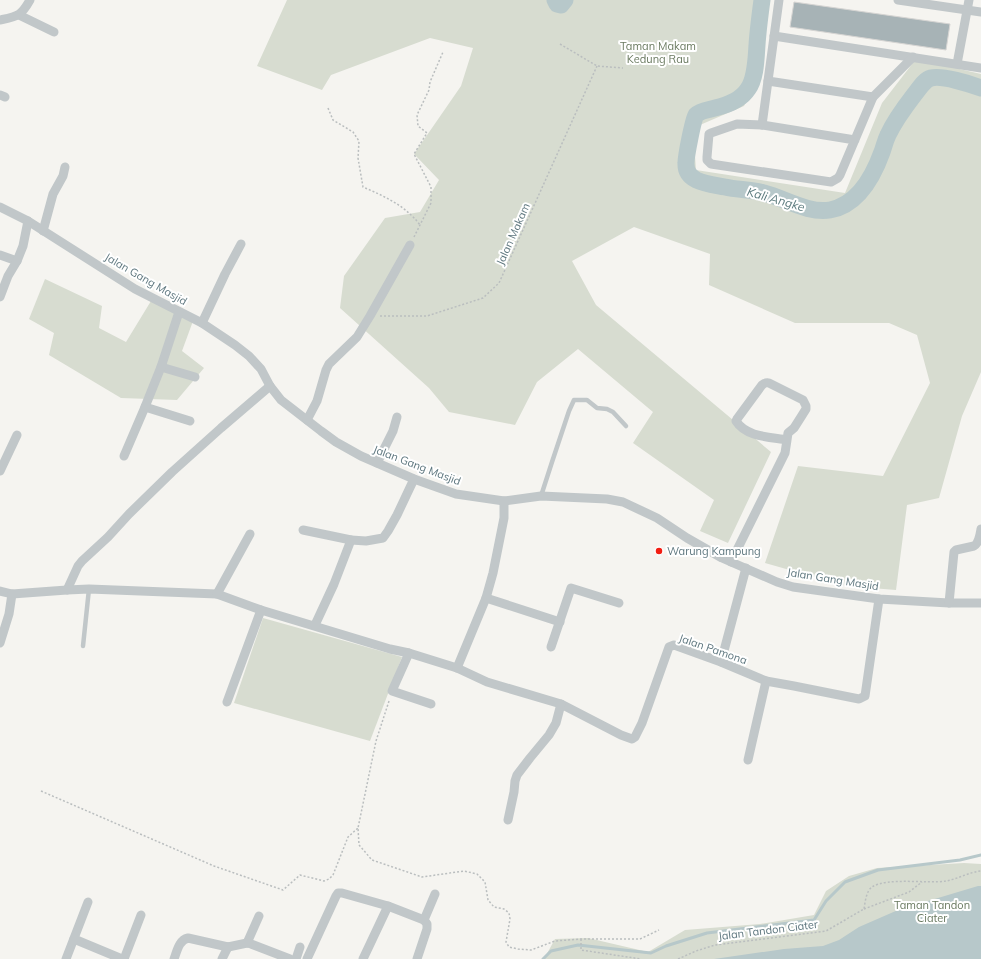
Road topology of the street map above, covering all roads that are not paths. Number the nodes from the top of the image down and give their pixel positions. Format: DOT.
graph roads {
  1 [pos="30,0"];
  2 [pos="779,0"];
  3 [pos="898,0"];
  4 [pos="969,0"];
  5 [pos="967,10"];
  6 [pos="981,12"];
  7 [pos="19,15"];
  8 [pos="0,20"];
  9 [pos="54,32"];
  10 [pos="774,36"];
  11 [pos="913,57"];
  12 [pos="957,64"];
  13 [pos="981,68"];
  14 [pos="768,80"];
  15 [pos="873,97"];
  16 [pos="762,125"];
  17 [pos="855,140"];
  18 [pos="65,168"];
  19 [pos="0,207"];
  20 [pos="28,221"];
  21 [pos="43,231"];
  22 [pos="241,244"];
  23 [pos="410,245"];
  24 [pos="0,255"];
  25 [pos="16,261"];
  26 [pos="1,294"];
  27 [pos="179,312"];
  28 [pos="202,323"];
  29 [pos="161,367"];
  30 [pos="195,377"];
  31 [pos="270,386"];
  32 [pos="145,407"];
  33 [pos="397,417"];
  34 [pos="307,420"];
  35 [pos="190,421"];
  36 [pos="626,426"];
  37 [pos="17,435"];
  38 [pos="787,440"];
  39 [pos="124,456"];
  40 [pos="377,463"];
  41 [pos="0,471"];
  42 [pos="414,479"];
  43 [pos="541,496"];
  44 [pos="504,501"];
  45 [pos="981,529"];
  46 [pos="303,530"];
  47 [pos="250,534"];
  48 [pos="352,540"];
  49 [pos="731,562"];
  50 [pos="746,568"];
  51 [pos="89,589"];
  52 [pos="67,590"];
  53 [pos="0,591"];
  54 [pos="12,594"];
  55 [pos="217,594"];
  56 [pos="486,598"];
  57 [pos="880,599"];
  58 [pos="619,603"];
  59 [pos="949,603"];
  60 [pos="981,603"];
  61 [pos="261,610"];
  62 [pos="560,622"];
  63 [pos="315,626"];
  64 [pos="0,643"];
  65 [pos="83,646"];
  66 [pos="551,648"];
  67 [pos="409,653"];
  68 [pos="721,662"];
  69 [pos="457,668"];
  70 [pos="766,681"];
  71 [pos="227,702"];
  72 [pos="431,704"];
  73 [pos="561,704"];
  74 [pos="748,760"];
  75 [pos="508,820"];
  76 [pos="435,894"];
  77 [pos="88,902"];
  78 [pos="388,906"];
  79 [pos="142,915"];
  80 [pos="259,916"];
  81 [pos="424,920"];
  82 [pos="74,939"];
  83 [pos="247,943"];
  84 [pos="228,947"];
  85 [pos="300,947"];
  86 [pos="66,959"];
  87 [pos="123,959"];
  88 [pos="174,959"];
  89 [pos="222,959"];
  90 [pos="290,959"];
  91 [pos="296,959"];
  92 [pos="307,959"];
  93 [pos="363,959"];
  94 [pos="417,959"];
  1 -- 7 [label="street"];
  2 -- 10 [label="street"];
  3 -- 5 [label="street"];
  4 -- 5 [label="street"];
  5 -- 6 [label="street"];
  5 -- 12 [label="street"];
  7 -- 8 [label="street"];
  7 -- 9 [label="street"];
  10 -- 11 [label="street"];
  10 -- 14 [label="street"];
  11 -- 12 [label="street"];
  11 -- 15 [label="street"];
  12 -- 13 [label="street"];
  14 -- 15 [label="street"];
  14 -- 16 [label="street"];
  15 -- 17 [label="street"];
  16 -- 17 [label="street"];
  16 -- 17 [label="street"];
  18 -- 21 [label="street"];
  19 -- 20 [label="street, Jalan Gang Masjid"];
  20 -- 21 [label="street, Jalan Gang Masjid"];
  20 -- 25 [label="street"];
  21 -- 27 [label="street, Jalan Gang Masjid"];
  22 -- 28 [label="street"];
  23 -- 34 [label="street"];
  24 -- 25 [label="street"];
  25 -- 26 [label="street"];
  27 -- 28 [label="street, Jalan Gang Masjid"];
  27 -- 29 [label="street"];
  28 -- 31 [label="street, Jalan Gang Masjid"];
  29 -- 30 [label="street"];
  29 -- 32 [label="street"];
  31 -- 34 [label="street, Jalan Gang Masjid"];
  31 -- 52 [label="street"];
  32 -- 35 [label="street"];
  32 -- 39 [label="street"];
  33 -- 40 [label="street"];
  34 -- 40 [label="street, Jalan Gang Masjid"];
  36 -- 43 [label="lane"];
  37 -- 41 [label="street"];
  38 -- 38 [label="street"];
  38 -- 49 [label="street"];
  40 -- 42 [label="street, Jalan Gang Masjid"];
  42 -- 44 [label="street, Jalan Gang Masjid"];
  42 -- 48 [label="street"];
  43 -- 44 [label="street, Jalan Gang Masjid"];
  43 -- 49 [label="street, Jalan Gang Masjid"];
  44 -- 56 [label="street"];
  45 -- 59 [label="street"];
  46 -- 48 [label="street"];
  47 -- 55 [label="street"];
  48 -- 63 [label="street"];
  49 -- 50 [label="street, Jalan Gang Masjid"];
  50 -- 57 [label="street, Jalan Gang Masjid"];
  50 -- 68 [label="street"];
  51 -- 52 [label="street, Jalan Pamona"];
  51 -- 55 [label="street, Jalan Pamona"];
  51 -- 65 [label="lane"];
  52 -- 54 [label="street, Jalan Pamona"];
  53 -- 54 [label="street, Jalan Pamona"];
  54 -- 64 [label="street"];
  55 -- 61 [label="street, Jalan Pamona"];
  56 -- 62 [label="street"];
  56 -- 69 [label="street"];
  57 -- 59 [label="street, Jalan Gang Masjid"];
  57 -- 70 [label="street, Jalan Pamona"];
  58 -- 62 [label="street"];
  59 -- 60 [label="street, Jalan Gang Masjid"];
  61 -- 63 [label="street, Jalan Pamona"];
  61 -- 71 [label="street"];
  62 -- 66 [label="street"];
  63 -- 67 [label="street, Jalan Pamona"];
  67 -- 69 [label="street, Jalan Pamona"];
  67 -- 72 [label="street"];
  68 -- 70 [label="street, Jalan Pamona"];
  68 -- 73 [label="street, Jalan Pamona"];
  69 -- 73 [label="street, Jalan Pamona"];
  70 -- 74 [label="street"];
  73 -- 75 [label="street"];
  76 -- 81 [label="street"];
  77 -- 82 [label="street"];
  78 -- 81 [label="street"];
  78 -- 92 [label="street"];
  78 -- 93 [label="street"];
  79 -- 87 [label="street"];
  80 -- 83 [label="street"];
  81 -- 94 [label="street"];
  82 -- 86 [label="street"];
  82 -- 87 [label="street"];
  83 -- 84 [label="street"];
  83 -- 90 [label="street"];
  84 -- 88 [label="street"];
  84 -- 89 [label="street"];
  85 -- 91 [label="street"];
}
